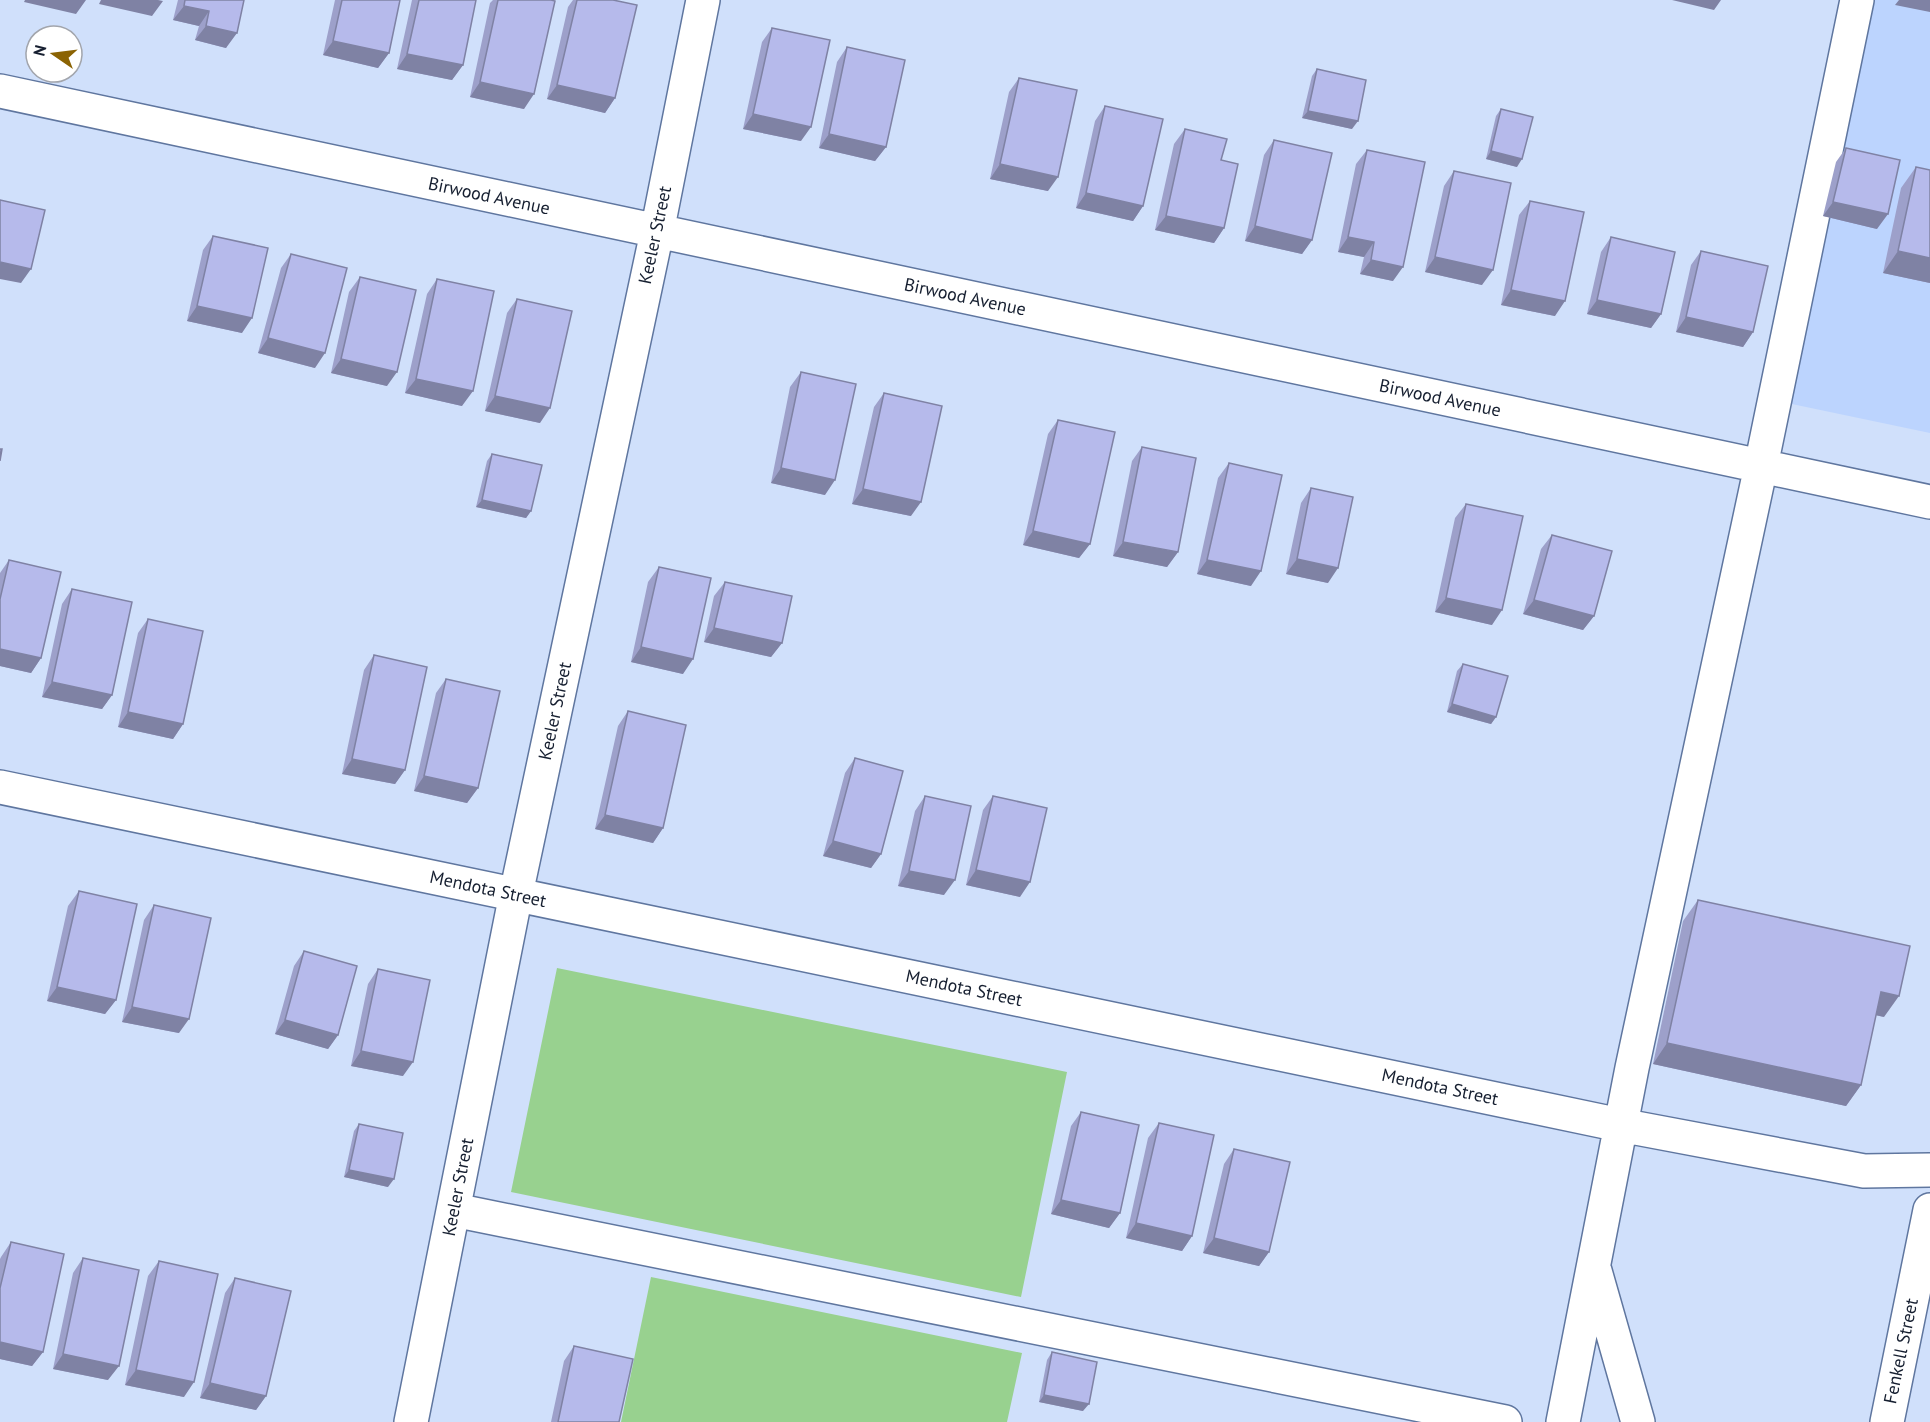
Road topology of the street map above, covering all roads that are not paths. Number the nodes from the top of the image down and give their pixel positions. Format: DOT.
graph roads {
  1 [pos="703,0"];
  2 [pos="1857,0"];
  3 [pos="0,91"];
  4 [pos="657,232"];
  5 [pos="1761,466"];
  6 [pos="1930,502"];
  7 [pos="0,787"];
  8 [pos="516,894"];
  9 [pos="1620,1125"];
  10 [pos="1930,1170"];
  11 [pos="454,1210"];
  12 [pos="1930,1210"];
  13 [pos="1593,1264"];
  14 [pos="411,1422"];
  15 [pos="1504,1422"];
  16 [pos="1563,1422"];
  17 [pos="1638,1422"];
  18 [pos="1887,1422"];
  1 -- 4 [label="street, Keeler Street"];
  2 -- 5 [label="street"];
  3 -- 4 [label="street, Birwood Avenue"];
  4 -- 5 [label="street, Birwood Avenue"];
  4 -- 8 [label="street, Keeler Street"];
  5 -- 6 [label="street, Birwood Avenue"];
  5 -- 9 [label="street"];
  7 -- 8 [label="street, Mendota Street"];
  8 -- 9 [label="street, Mendota Street"];
  8 -- 11 [label="street, Keeler Street"];
  9 -- 10 [label="street, Mendota Street"];
  9 -- 13 [label="street"];
  11 -- 14 [label="street, Keeler Street"];
  11 -- 15 [label="street"];
  12 -- 18 [label="street, Fenkell Street"];
  13 -- 16 [label="street"];
  13 -- 17 [label="street"];
}
